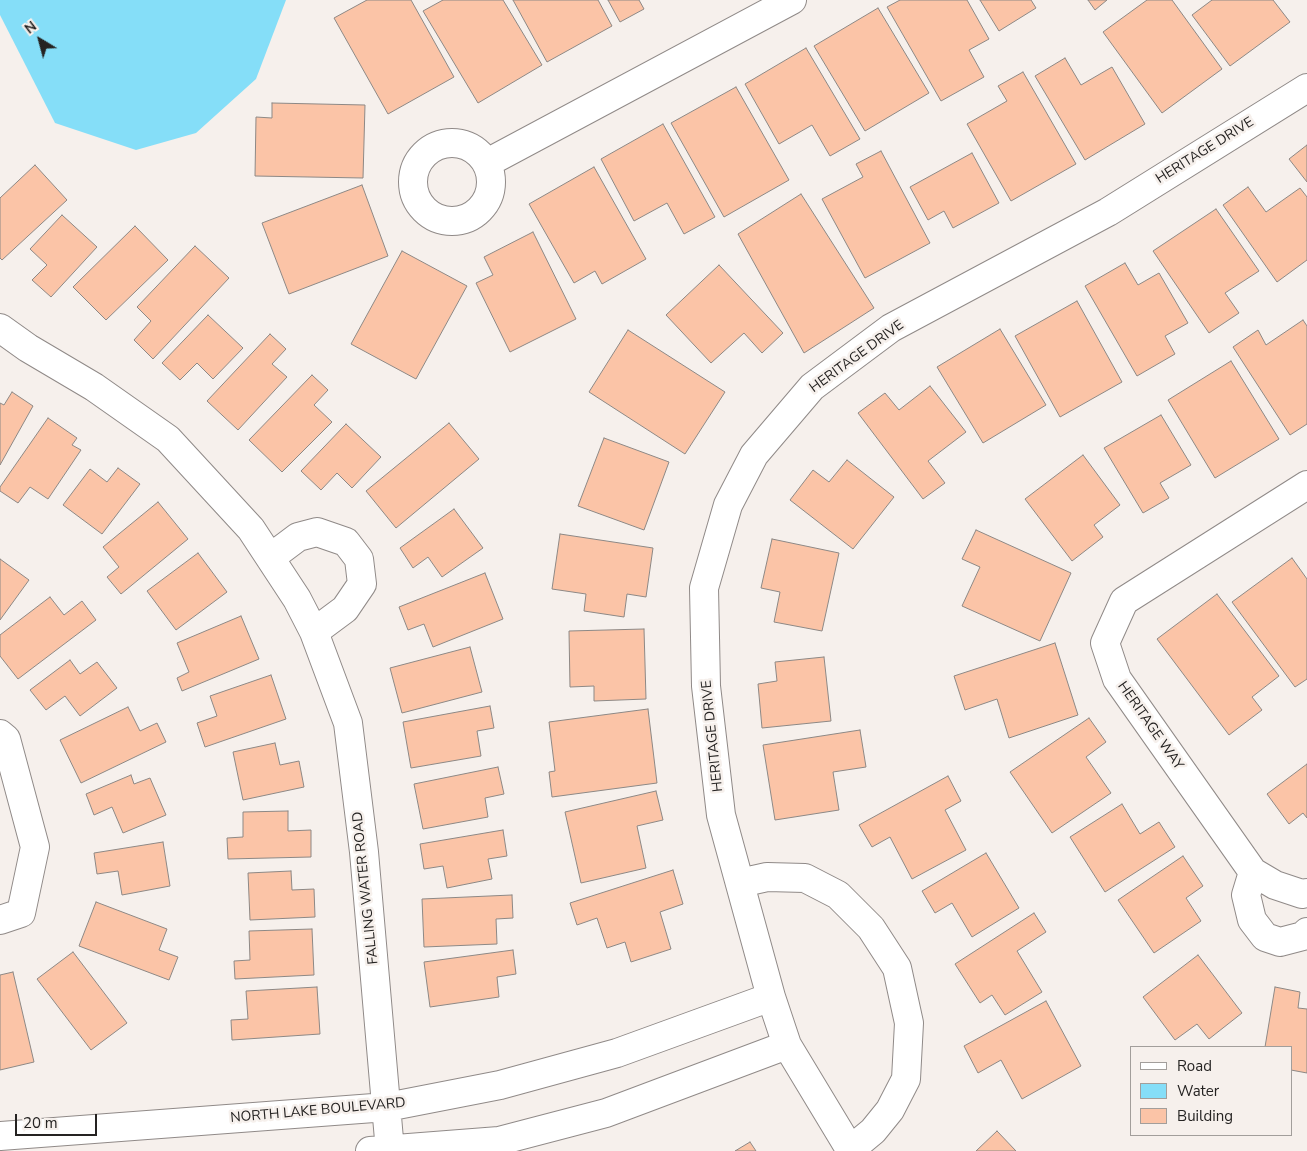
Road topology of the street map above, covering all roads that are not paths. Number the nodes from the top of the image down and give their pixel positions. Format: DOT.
graph roads {
  1 [pos="792,0"];
  2 [pos="1307,88"];
  3 [pos="487,162"];
  4 [pos="0,328"];
  5 [pos="1307,485"];
  6 [pos="270,558"];
  7 [pos="314,632"];
  8 [pos="0,734"];
  9 [pos="1253,872"];
  10 [pos="740,883"];
  11 [pos="1307,894"];
  12 [pos="0,920"];
  13 [pos="1307,932"];
  14 [pos="771,997"];
  15 [pos="787,1046"];
  16 [pos="386,1107"];
  17 [pos="0,1136"];
  18 [pos="383,1150"];
  19 [pos="850,1150"];
  1 -- 3 [label="street"];
  2 -- 10 [label="street, HERITAGE DRIVE"];
  4 -- 6 [label="street, FALLING WATER ROAD"];
  5 -- 9 [label="street, HERITAGE WAY"];
  6 -- 7 [label="street, FALLING WATER ROAD"];
  6 -- 7 [label="street"];
  7 -- 16 [label="street, FALLING WATER ROAD"];
  8 -- 12 [label="street"];
  9 -- 11 [label="street, HERITAGE WAY"];
  9 -- 13 [label="street"];
  10 -- 14 [label="street, HERITAGE DRIVE"];
  10 -- 19 [label="street, HERITAGE DRIVE"];
  14 -- 15 [label="street, HERITAGE DRIVE"];
  14 -- 16 [label="street, NORTH LAKE BOULEVARD"];
  15 -- 18 [label="street"];
  15 -- 19 [label="street, HERITAGE DRIVE"];
  16 -- 17 [label="street, NORTH LAKE BOULEVARD"];
  16 -- 18 [label="street, FALLING WATER ROAD"];
}
